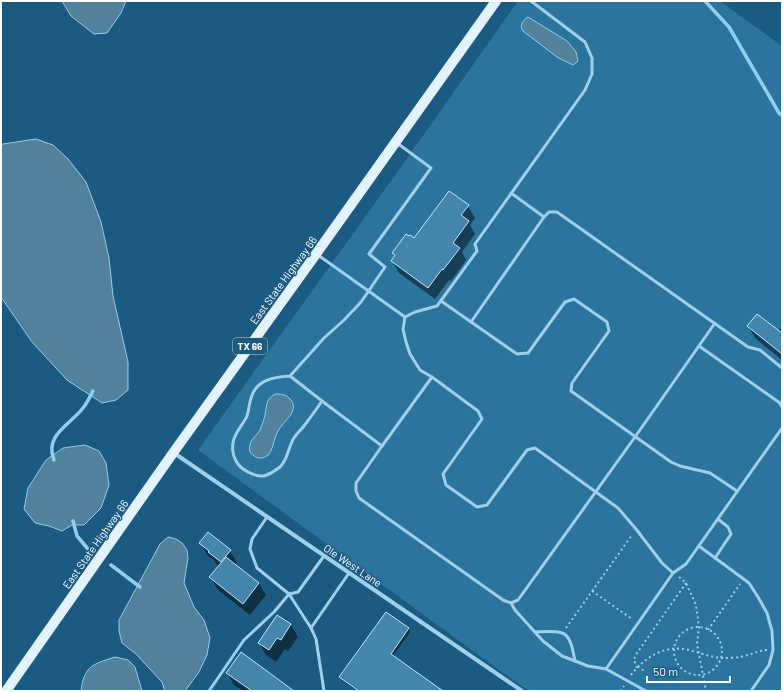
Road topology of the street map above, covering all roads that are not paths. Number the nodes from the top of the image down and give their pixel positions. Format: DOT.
graph roads {
  1 [pos="496,1"];
  2 [pos="531,1"];
  3 [pos="396,142"];
  4 [pos="511,193"];
  5 [pos="544,217"];
  6 [pos="316,254"];
  7 [pos="368,291"];
  8 [pos="441,301"];
  9 [pos="406,316"];
  10 [pos="471,322"];
  11 [pos="715,323"];
  12 [pos="699,346"];
  13 [pos="782,368"];
  14 [pos="290,376"];
  15 [pos="432,377"];
  16 [pos="322,401"];
  17 [pos="782,407"];
  18 [pos="782,428"];
  19 [pos="635,437"];
  20 [pos="382,446"];
  21 [pos="173,453"];
  22 [pos="737,491"];
  23 [pos="595,492"];
  24 [pos="267,517"];
  25 [pos="718,519"];
  26 [pos="698,546"];
  27 [pos="324,556"];
  28 [pos="714,558"];
  29 [pos="673,572"];
  30 [pos="349,573"];
  31 [pos="289,594"];
  32 [pos="511,603"];
  33 [pos="311,628"];
  34 [pos="535,632"];
  35 [pos="576,661"];
  36 [pos="606,669"];
  37 [pos="6,691"];
  38 [pos="209,691"];
  39 [pos="324,691"];
  40 [pos="522,691"];
  41 [pos="646,691"];
  42 [pos="751,691"];
  1 -- 3 [label="main road, East State Highway 66 / TX 66"];
  2 -- 4 [label="lane"];
  3 -- 6 [label="main road, East State Highway 66 / TX 66"];
  3 -- 7 [label="lane"];
  4 -- 5 [label="lane"];
  4 -- 8 [label="lane"];
  5 -- 10 [label="lane"];
  5 -- 11 [label="lane"];
  6 -- 7 [label="lane"];
  6 -- 21 [label="main road, East State Highway 66 / TX 66"];
  7 -- 9 [label="lane"];
  7 -- 14 [label="lane"];
  8 -- 9 [label="lane"];
  8 -- 10 [label="lane"];
  9 -- 15 [label="lane"];
  10 -- 19 [label="lane"];
  11 -- 12 [label="lane"];
  11 -- 13 [label="lane"];
  12 -- 17 [label="lane"];
  12 -- 19 [label="lane"];
  14 -- 16 [label="lane"];
  14 -- 16 [label="lane"];
  15 -- 20 [label="lane"];
  15 -- 23 [label="lane"];
  16 -- 20 [label="lane"];
  18 -- 22 [label="lane"];
  19 -- 22 [label="lane"];
  19 -- 23 [label="lane"];
  20 -- 32 [label="lane"];
  21 -- 24 [label="street, Ole West Lane"];
  21 -- 37 [label="main road, East State Highway 66 / TX 66"];
  22 -- 25 [label="lane"];
  23 -- 29 [label="lane"];
  23 -- 32 [label="lane"];
  24 -- 27 [label="street, Ole West Lane"];
  24 -- 31 [label="lane"];
  25 -- 26 [label="lane"];
  25 -- 28 [label="lane"];
  26 -- 28 [label="lane"];
  26 -- 29 [label="lane"];
  27 -- 30 [label="street, Ole West Lane"];
  27 -- 31 [label="lane"];
  28 -- 42 [label="lane"];
  29 -- 36 [label="lane"];
  30 -- 33 [label="lane"];
  30 -- 40 [label="street, Ole West Lane"];
  31 -- 33 [label="lane"];
  31 -- 38 [label="lane"];
  32 -- 34 [label="lane"];
  33 -- 39 [label="lane"];
  34 -- 35 [label="lane"];
  34 -- 35 [label="lane"];
  35 -- 36 [label="lane"];
  36 -- 41 [label="lane"];
}
